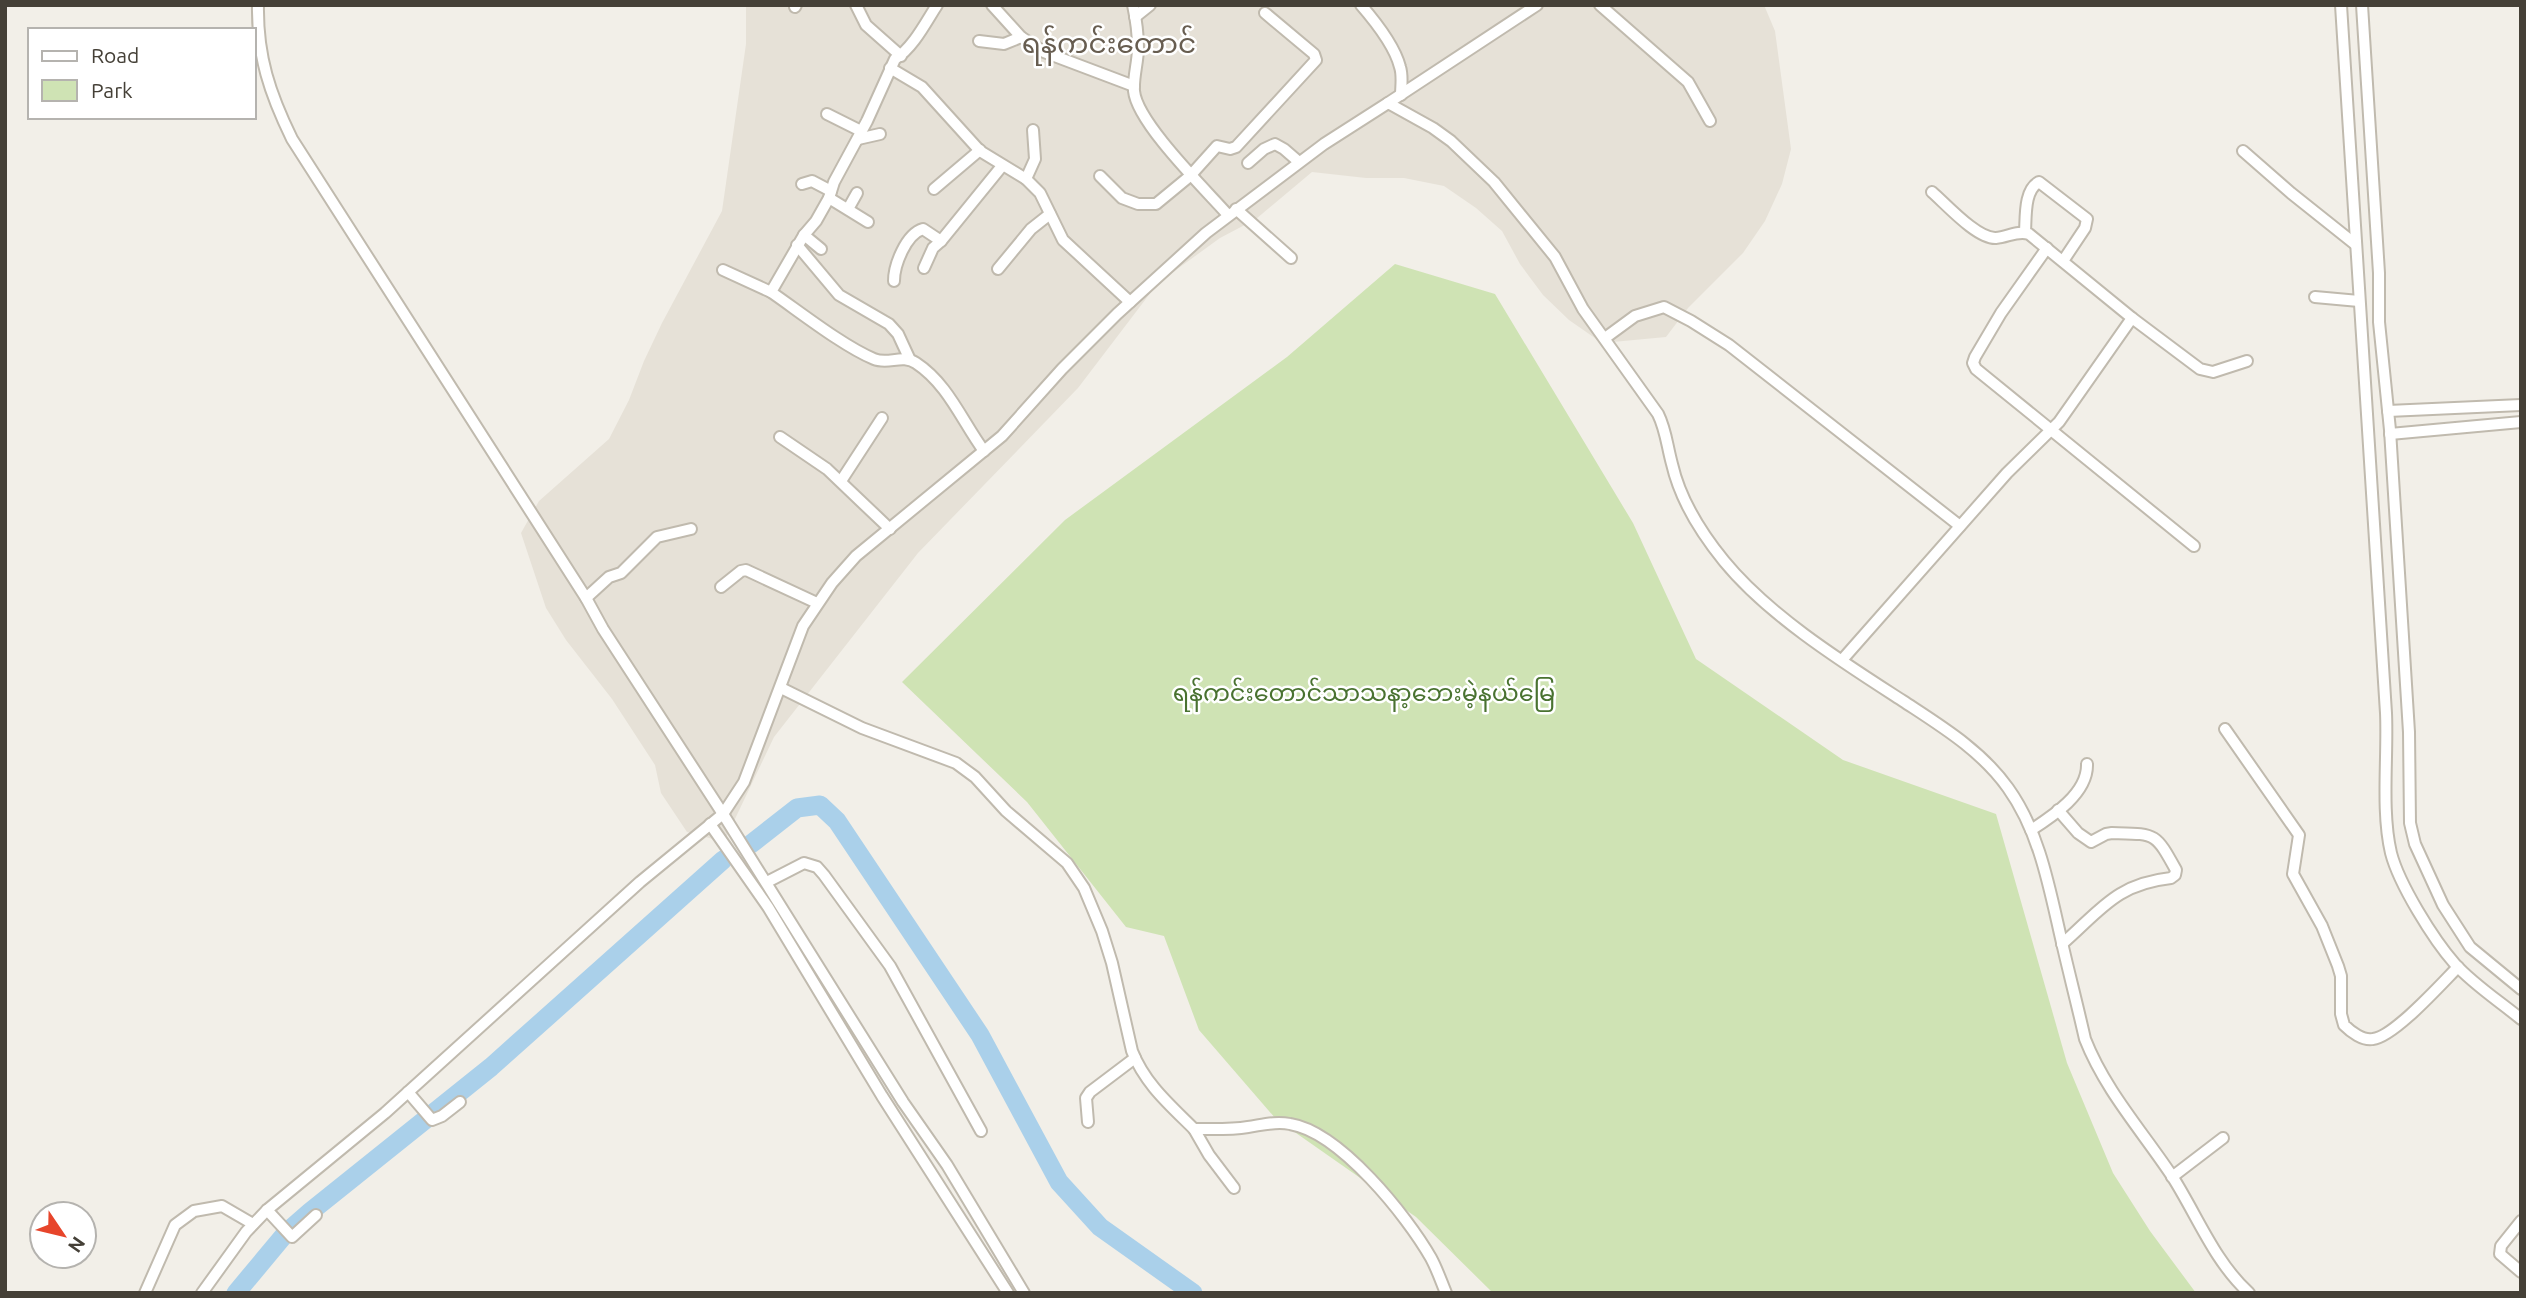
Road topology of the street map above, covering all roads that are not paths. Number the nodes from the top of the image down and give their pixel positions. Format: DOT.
graph roads {
  1 [pos="258,5"];
  2 [pos="937,5"];
  3 [pos="992,5"];
  4 [pos="1150,5"];
  5 [pos="1361,5"];
  6 [pos="1537,5"];
  7 [pos="1600,5"];
  8 [pos="2341,5"];
  9 [pos="2362,5"];
  10 [pos="857,6"];
  11 [pos="1134,11"];
  12 [pos="1265,13"];
  13 [pos="1021,37"];
  14 [pos="979,41"];
  15 [pos="901,56"];
  16 [pos="890,68"];
  17 [pos="1134,86"];
  18 [pos="1401,95"];
  19 [pos="1388,103"];
  20 [pos="827,114"];
  21 [pos="1710,121"];
  22 [pos="1033,130"];
  23 [pos="880,134"];
  24 [pos="860,135"];
  25 [pos="980,150"];
  26 [pos="2243,152"];
  27 [pos="1299,162"];
  28 [pos="1248,163"];
  29 [pos="1002,166"];
  30 [pos="1100,176"];
  31 [pos="1190,176"];
  32 [pos="1026,179"];
  33 [pos="802,184"];
  34 [pos="934,188"];
  35 [pos="1932,192"];
  36 [pos="857,193"];
  37 [pos="830,195"];
  38 [pos="848,209"];
  39 [pos="1232,212"];
  40 [pos="1050,214"];
  41 [pos="868,222"];
  42 [pos="2025,232"];
  43 [pos="804,235"];
  44 [pos="941,242"];
  45 [pos="2356,244"];
  46 [pos="797,245"];
  47 [pos="2047,248"];
  48 [pos="821,249"];
  49 [pos="1291,258"];
  50 [pos="2063,261"];
  51 [pos="924,268"];
  52 [pos="999,269"];
  53 [pos="723,270"];
  54 [pos="894,281"];
  55 [pos="771,292"];
  56 [pos="2315,297"];
  57 [pos="2359,301"];
  58 [pos="1130,302"];
  59 [pos="2132,318"];
  60 [pos="1605,338"];
  61 [pos="910,360"];
  62 [pos="2247,361"];
  63 [pos="2521,405"];
  64 [pos="2388,413"];
  65 [pos="882,418"];
  66 [pos="2521,422"];
  67 [pos="2052,429"];
  68 [pos="2390,432"];
  69 [pos="780,437"];
  70 [pos="984,451"];
  71 [pos="841,481"];
  72 [pos="1960,526"];
  73 [pos="890,528"];
  74 [pos="691,529"];
  75 [pos="2194,545"];
  76 [pos="721,587"];
  77 [pos="586,598"];
  78 [pos="817,603"];
  79 [pos="1842,660"];
  80 [pos="781,688"];
  81 [pos="2225,729"];
  82 [pos="2087,764"];
  83 [pos="2058,810"];
  84 [pos="717,819"];
  85 [pos="2031,830"];
  86 [pos="767,883"];
  87 [pos="2062,944"];
  88 [pos="2458,967"];
  89 [pos="2521,989"];
  90 [pos="2521,1019"];
  91 [pos="1135,1058"];
  92 [pos="408,1092"];
  93 [pos="460,1102"];
  94 [pos="1088,1122"];
  95 [pos="1194,1129"];
  96 [pos="981,1131"];
  97 [pos="2223,1138"];
  98 [pos="2172,1177"];
  99 [pos="1234,1188"];
  100 [pos="267,1210"];
  101 [pos="316,1215"];
  102 [pos="2521,1221"];
  103 [pos="253,1224"];
  104 [pos="2521,1272"];
  105 [pos="145,1293"];
  106 [pos="202,1293"];
  107 [pos="1008,1293"];
  108 [pos="1024,1293"];
  109 [pos="1446,1293"];
  110 [pos="2249,1293"];
  1 -- 77 [label="street"];
  2 -- 15 [label="street"];
  3 -- 13 [label="street"];
  4 -- 11 [label="street"];
  5 -- 18 [label="street"];
  6 -- 18 [label="street"];
  7 -- 21 [label="street"];
  8 -- 45 [label="street"];
  9 -- 64 [label="street"];
  10 -- 15 [label="street"];
  11 -- 17 [label="street"];
  12 -- 31 [label="street"];
  13 -- 14 [label="street"];
  13 -- 17 [label="street"];
  15 -- 16 [label="street"];
  16 -- 24 [label="street"];
  16 -- 25 [label="street"];
  17 -- 31 [label="street"];
  18 -- 19 [label="street"];
  19 -- 27 [label="street"];
  19 -- 60 [label="street"];
  20 -- 24 [label="street"];
  22 -- 32 [label="street"];
  23 -- 24 [label="street"];
  24 -- 37 [label="street"];
  25 -- 29 [label="street"];
  25 -- 34 [label="street"];
  26 -- 45 [label="street"];
  27 -- 28 [label="street"];
  27 -- 39 [label="street"];
  29 -- 32 [label="street"];
  29 -- 44 [label="street"];
  30 -- 31 [label="street"];
  31 -- 39 [label="street"];
  32 -- 40 [label="street"];
  33 -- 37 [label="street"];
  35 -- 42 [label="street"];
  36 -- 38 [label="street"];
  37 -- 38 [label="street"];
  37 -- 43 [label="street"];
  38 -- 41 [label="street"];
  39 -- 49 [label="street"];
  39 -- 58 [label="street"];
  40 -- 52 [label="street"];
  40 -- 58 [label="street"];
  42 -- 47 [label="street"];
  42 -- 50 [label="street"];
  43 -- 46 [label="street"];
  43 -- 48 [label="street"];
  44 -- 51 [label="street"];
  44 -- 54 [label="street"];
  45 -- 57 [label="street"];
  46 -- 55 [label="street"];
  46 -- 61 [label="street"];
  47 -- 50 [label="street"];
  47 -- 67 [label="street"];
  50 -- 59 [label="street"];
  53 -- 55 [label="street"];
  55 -- 61 [label="street"];
  56 -- 57 [label="street"];
  57 -- 88 [label="street"];
  58 -- 70 [label="street"];
  59 -- 62 [label="street"];
  59 -- 67 [label="street"];
  60 -- 72 [label="street"];
  60 -- 79 [label="street"];
  61 -- 70 [label="street"];
  63 -- 64 [label="street"];
  64 -- 68 [label="street"];
  65 -- 71 [label="street"];
  66 -- 68 [label="street"];
  67 -- 72 [label="street"];
  67 -- 75 [label="street"];
  68 -- 89 [label="street"];
  69 -- 71 [label="street"];
  70 -- 73 [label="street"];
  71 -- 73 [label="street"];
  72 -- 79 [label="street"];
  73 -- 78 [label="street"];
  74 -- 77 [label="street"];
  76 -- 78 [label="street"];
  77 -- 84 [label="street"];
  78 -- 80 [label="street"];
  79 -- 85 [label="street"];
  80 -- 84 [label="street"];
  80 -- 91 [label="street"];
  81 -- 88 [label="street"];
  82 -- 83 [label="street"];
  83 -- 85 [label="street"];
  83 -- 87 [label="street"];
  84 -- 86 [label="street"];
  84 -- 92 [label="street"];
  84 -- 107 [label="street"];
  85 -- 87 [label="street"];
  86 -- 96 [label="street"];
  86 -- 108 [label="street"];
  87 -- 98 [label="street"];
  88 -- 90 [label="street"];
  91 -- 94 [label="street"];
  91 -- 95 [label="street"];
  92 -- 93 [label="street"];
  92 -- 100 [label="street"];
  95 -- 99 [label="street"];
  95 -- 109 [label="street"];
  97 -- 98 [label="street"];
  98 -- 110 [label="street"];
  100 -- 101 [label="street"];
  100 -- 103 [label="street"];
  102 -- 104 [label="street"];
  103 -- 105 [label="street"];
  103 -- 106 [label="street"];
}
